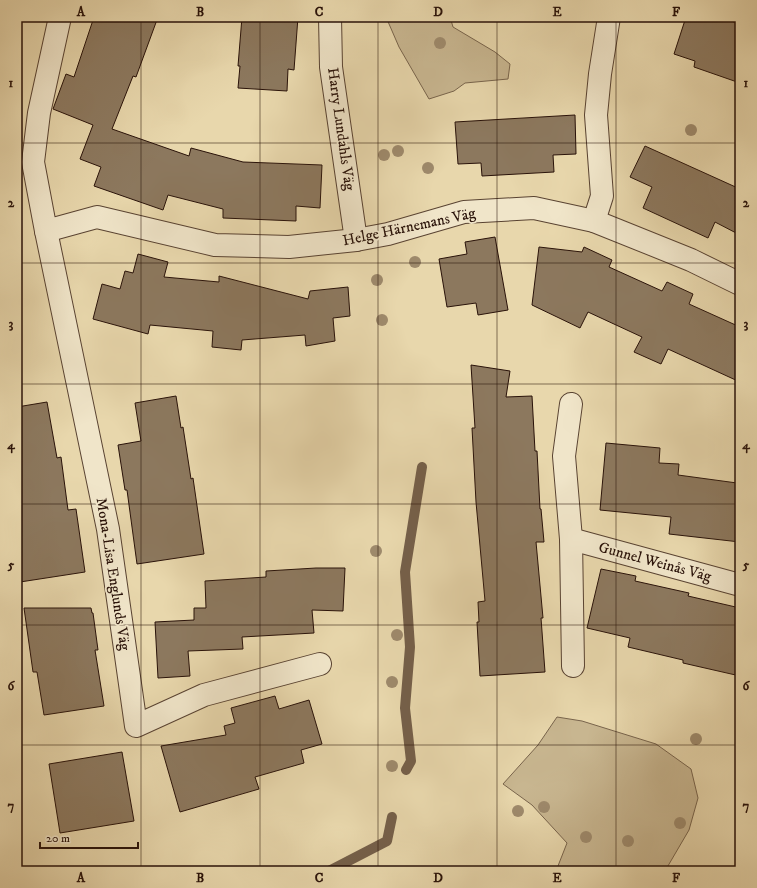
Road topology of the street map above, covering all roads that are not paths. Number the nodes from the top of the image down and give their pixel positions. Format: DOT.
graph roads {
  1 [pos="60,17"];
  2 [pos="330,17"];
  3 [pos="608,17"];
  4 [pos="594,221"];
  5 [pos="46,231"];
  6 [pos="356,240"];
  7 [pos="740,284"];
  8 [pos="571,404"];
  9 [pos="571,539"];
  10 [pos="740,584"];
  11 [pos="320,664"];
  12 [pos="573,666"];
  1 -- 5 [label="street"];
  2 -- 6 [label="street, Harry Lundahls Väg"];
  3 -- 4 [label="street"];
  4 -- 6 [label="street, Helge Härnemans Väg"];
  4 -- 7 [label="street, Helge Härnemans Väg"];
  5 -- 6 [label="street, Helge Härnemans Väg"];
  5 -- 11 [label="street, Mona-Lisa Englunds Väg"];
  8 -- 9 [label="street"];
  9 -- 10 [label="street, Gunnel Weinås Väg"];
  9 -- 12 [label="street"];
}
